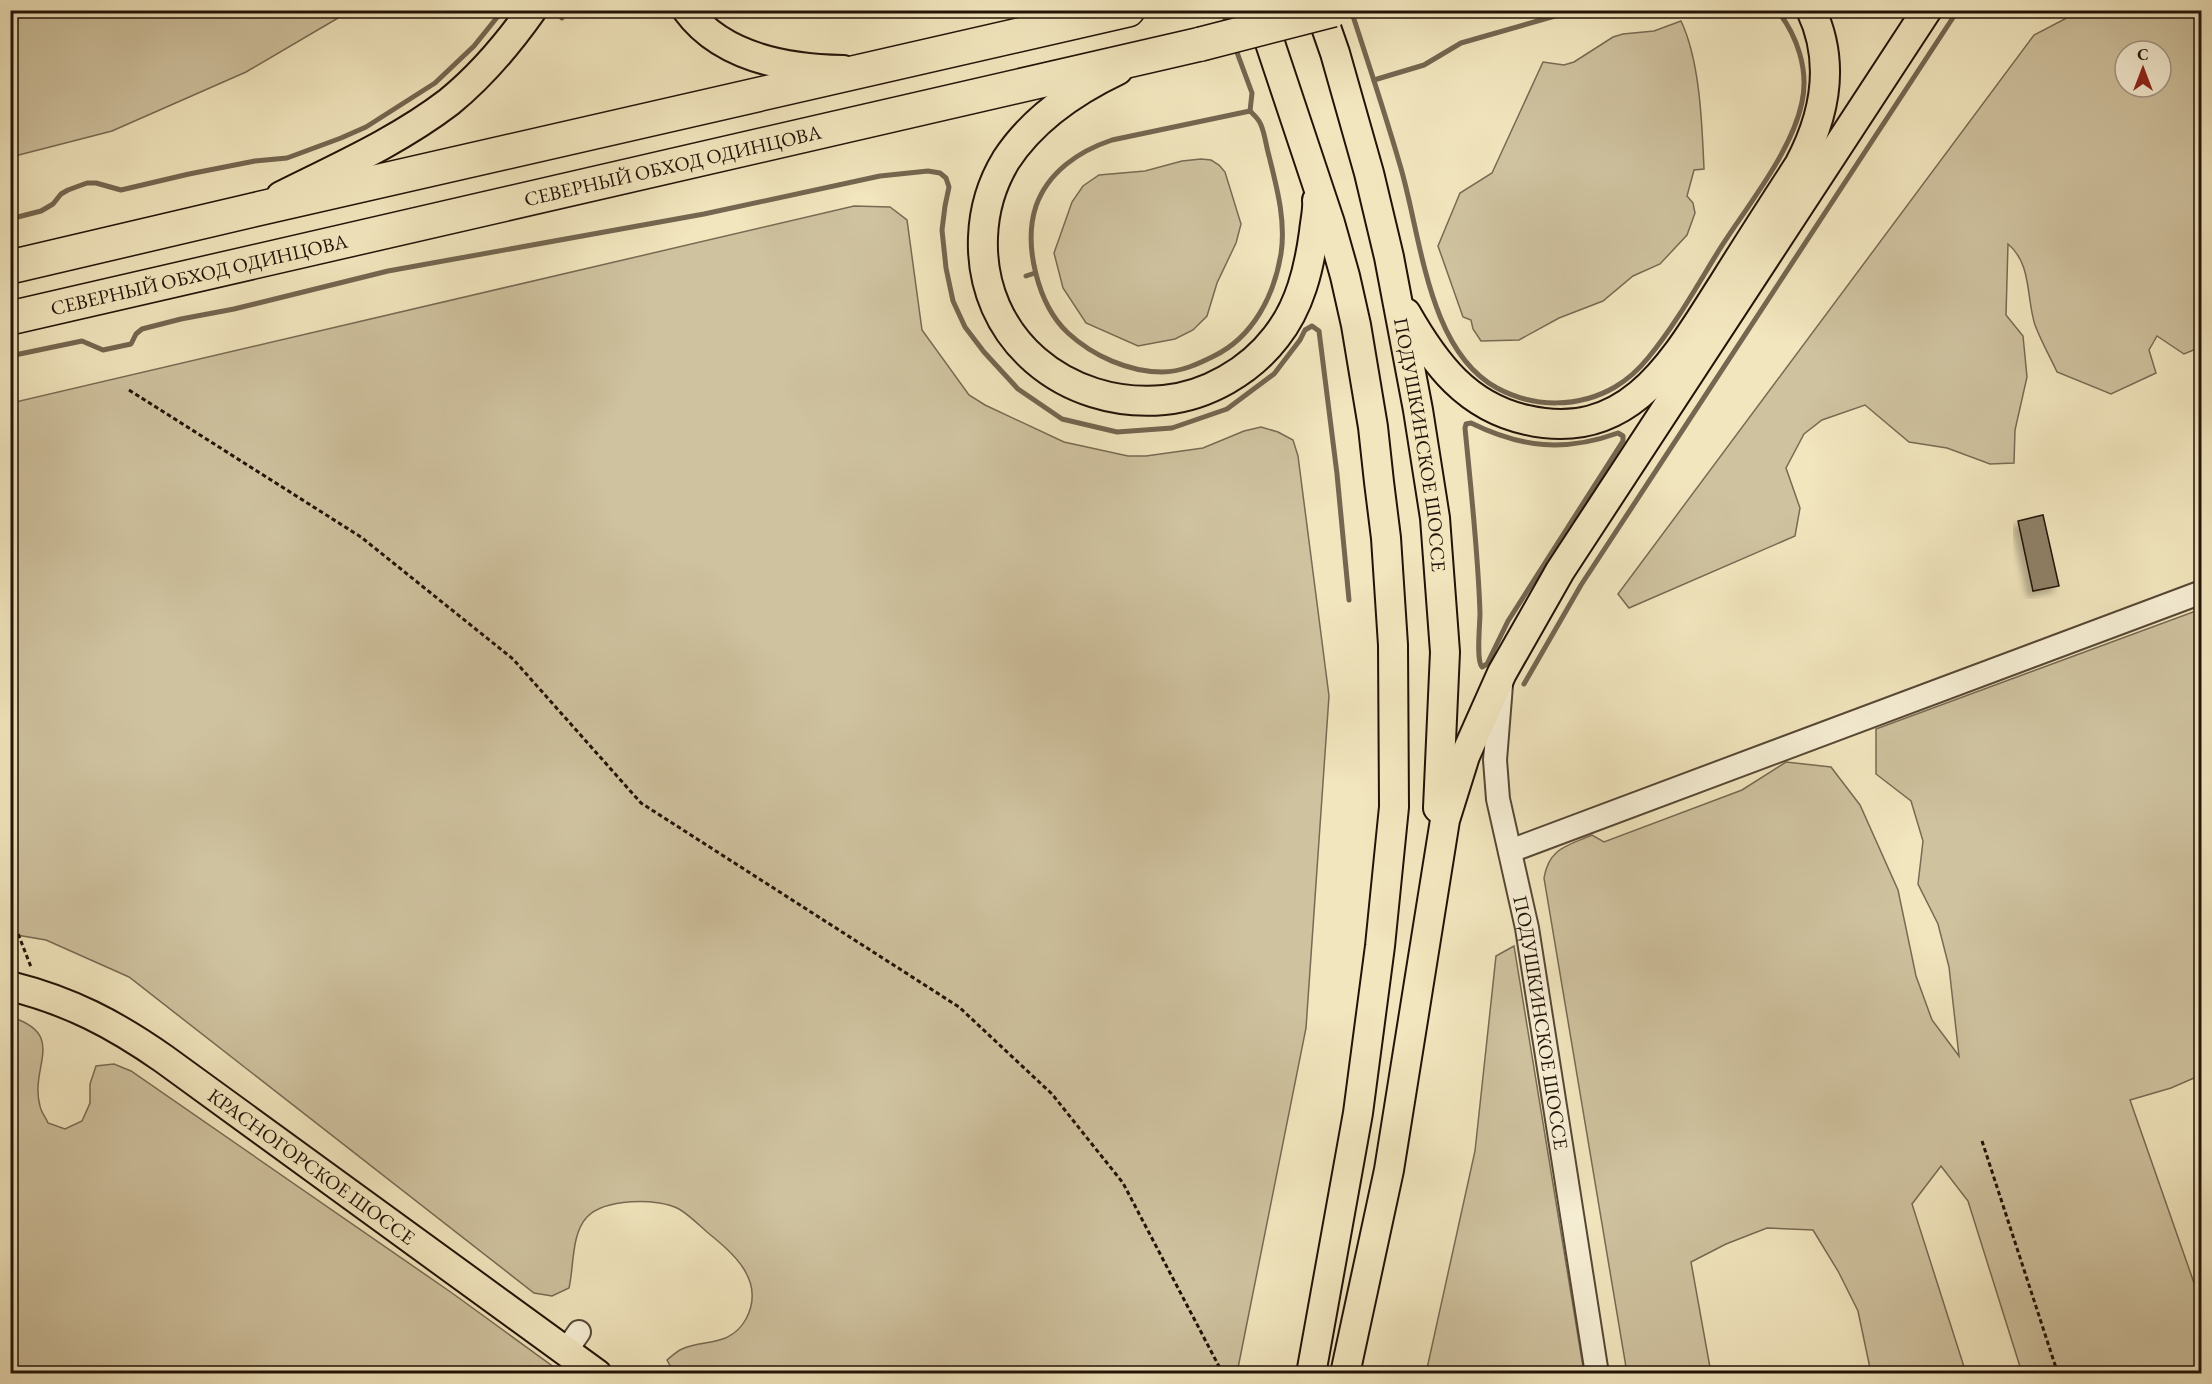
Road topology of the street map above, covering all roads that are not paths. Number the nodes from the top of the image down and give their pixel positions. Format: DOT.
graph roads {
  1 [pos="532,10"];
  2 [pos="687,10"];
  3 [pos="1128,10"];
  4 [pos="1260,10"];
  5 [pos="1320,10"];
  6 [pos="1333,10"];
  7 [pos="1811,10"];
  8 [pos="1927,10"];
  9 [pos="1150,57"];
  10 [pos="886,66"];
  11 [pos="1312,171"];
  12 [pos="253,210"];
  13 [pos="1389,257"];
  14 [pos="10,267"];
  15 [pos="10,318"];
  16 [pos="2202,592"];
  17 [pos="1502,673"];
  18 [pos="1510,851"];
  19 [pos="1434,888"];
  20 [pos="23,989"];
  21 [pos="597,1374"];
  22 [pos="1311,1374"];
  23 [pos="1345,1374"];
  24 [pos="1597,1374"];
  1 -- 12 [label="main road"];
  2 -- 10 [label="main road"];
  3 -- 10 [label="highway"];
  4 -- 11 [label="main road"];
  5 -- 13 [label="main road, ПОДУШКИНСКОЕ ШОССЕ"];
  6 -- 9 [label="highway, СЕВЕРНЫЙ ОБХОД ОДИНЦОВА, bridge"];
  7 -- 13 [label="main road"];
  8 -- 17 [label="main road"];
  9 -- 11 [label="main road"];
  9 -- 15 [label="highway, СЕВЕРНЫЙ ОБХОД ОДИНЦОВА"];
  10 -- 12 [label="highway"];
  11 -- 22 [label="main road"];
  12 -- 14 [label="highway"];
  13 -- 19 [label="main road, ПОДУШКИНСКОЕ ШОССЕ"];
  16 -- 18 [label="street"];
  17 -- 18 [label="street, ПОДУШКИНСКОЕ ШОССЕ"];
  17 -- 19 [label="main road"];
  18 -- 24 [label="street, ПОДУШКИНСКОЕ ШОССЕ"];
  19 -- 23 [label="main road"];
  20 -- 21 [label="main road, КРАСНОГОРСКОЕ ШОССЕ"];
}
